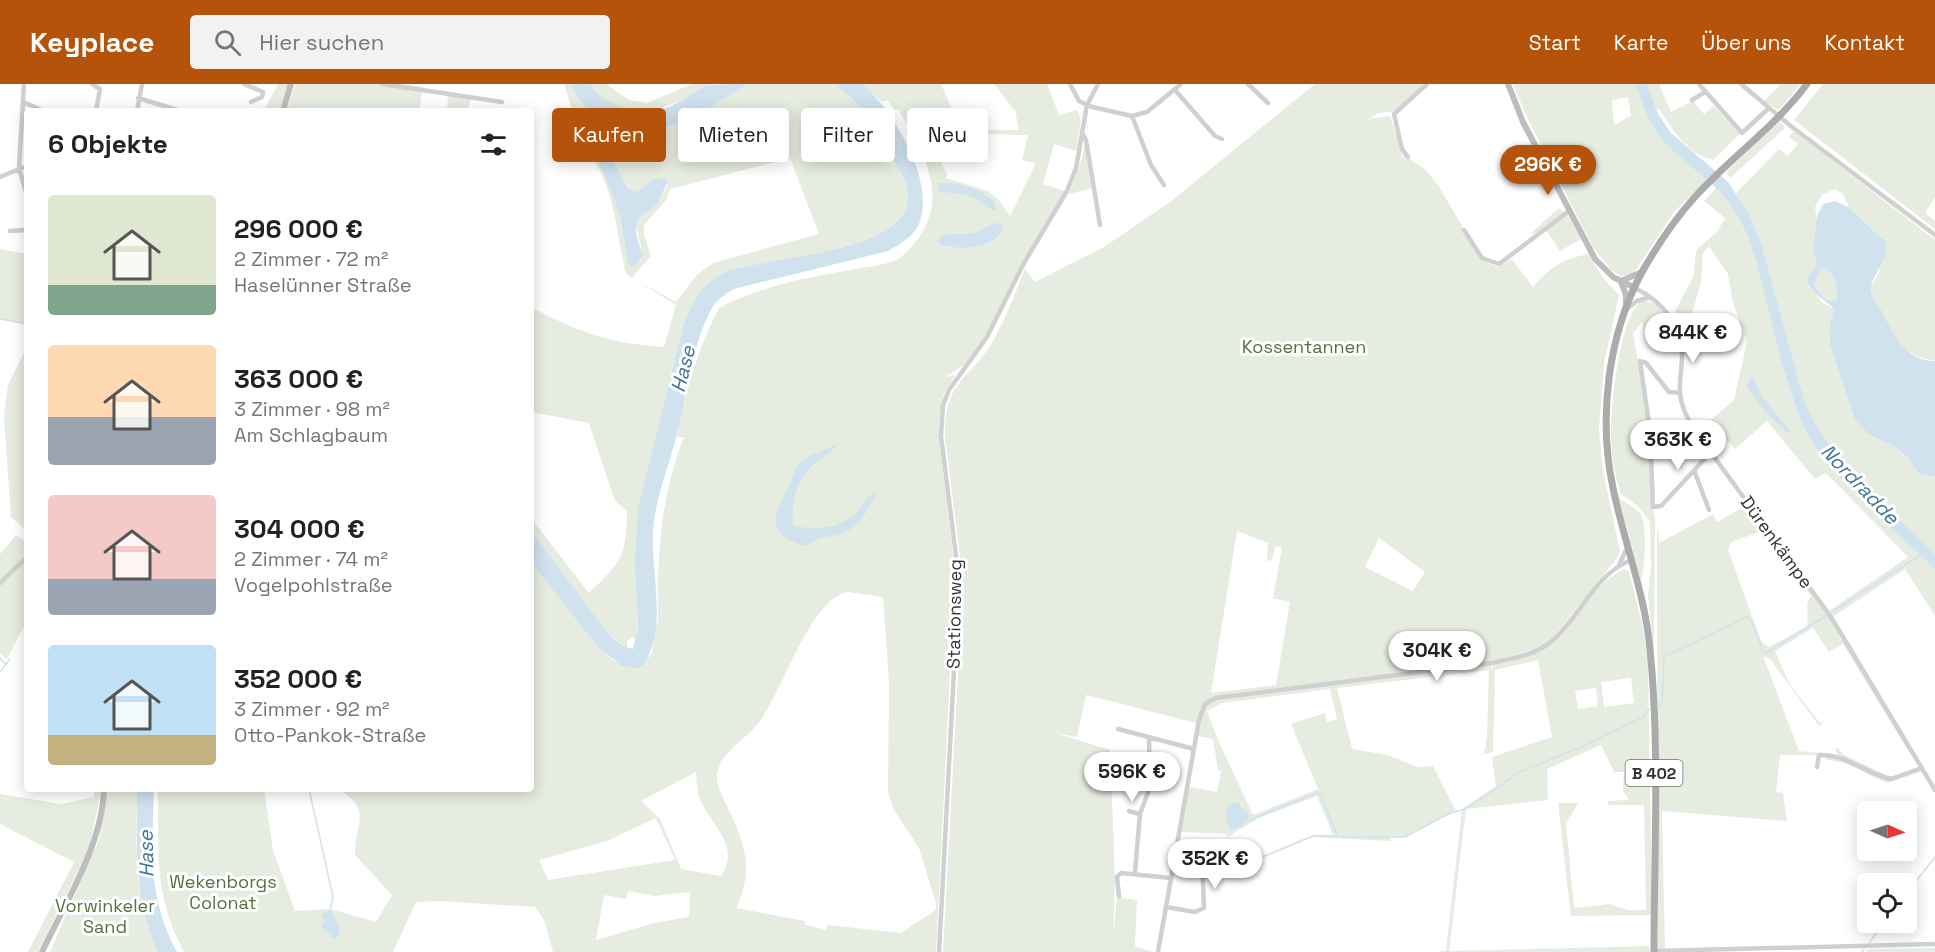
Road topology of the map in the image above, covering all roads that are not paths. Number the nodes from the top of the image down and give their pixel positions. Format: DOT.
graph roads {
  1 [pos="24,84"];
  2 [pos="92,84"];
  3 [pos="142,84"];
  4 [pos="244,84"];
  5 [pos="291,84"];
  6 [pos="382,84"];
  7 [pos="1070,84"];
  8 [pos="1098,84"];
  9 [pos="1181,84"];
  10 [pos="1248,84"];
  11 [pos="1427,84"];
  12 [pos="1508,84"];
  13 [pos="1700,84"];
  14 [pos="1741,84"];
  15 [pos="1807,84"];
  16 [pos="1175,90"];
  17 [pos="1705,92"];
  18 [pos="138,98"];
  19 [pos="1692,100"];
  20 [pos="22,102"];
  21 [pos="251,102"];
  22 [pos="502,102"];
  23 [pos="1268,103"];
  24 [pos="1088,105"];
  25 [pos="37,108"];
  26 [pos="97,108"];
  27 [pos="138,108"];
  28 [pos="171,108"];
  29 [pos="284,108"];
  30 [pos="1769,108"];
  31 [pos="1132,116"];
  32 [pos="1082,133"];
  33 [pos="1222,139"];
  34 [pos="1408,157"];
  35 [pos="24,167"];
  36 [pos="19,168"];
  37 [pos="0,177"];
  38 [pos="1164,185"];
  39 [pos="24,186"];
  40 [pos="1569,211"];
  41 [pos="1100,225"];
  42 [pos="24,230"];
  43 [pos="1464,230"];
  44 [pos="10,231"];
  45 [pos="1935,235"];
  46 [pos="1642,272"];
  47 [pos="1620,281"];
  48 [pos="1635,288"];
  49 [pos="1650,297"];
  50 [pos="1626,310"];
  51 [pos="1680,393"];
  52 [pos="1711,452"];
  53 [pos="1694,470"];
  54 [pos="1709,510"];
  55 [pos="1628,545"];
  56 [pos="24,559"];
  57 [pos="1631,560"];
  58 [pos="1619,565"];
  59 [pos="0,583"];
  60 [pos="1118,729"];
  61 [pos="1149,737"];
  62 [pos="1194,749"];
  63 [pos="1817,767"];
  64 [pos="1922,768"];
  65 [pos="1123,776"];
  66 [pos="1149,776"];
  67 [pos="1935,790"];
  68 [pos="104,792"];
  69 [pos="1129,811"];
  70 [pos="1140,814"];
  71 [pos="1204,848"];
  72 [pos="1175,852"];
  73 [pos="1202,857"];
  74 [pos="1135,872"];
  75 [pos="1171,878"];
  76 [pos="1119,896"];
  77 [pos="1166,907"];
  78 [pos="1204,908"];
  79 [pos="1211,909"];
  80 [pos="1935,944"];
  81 [pos="42,952"];
  82 [pos="939,952"];
  83 [pos="1158,952"];
  84 [pos="1654,952"];
  1 -- 20 [label="street"];
  2 -- 26 [label="street"];
  3 -- 18 [label="street"];
  4 -- 21 [label="street"];
  5 -- 29 [label="street"];
  6 -- 22 [label="street"];
  7 -- 24 [label="street"];
  8 -- 24 [label="street, Stationsweg"];
  9 -- 16 [label="street"];
  10 -- 23 [label="street"];
  11 -- 34 [label="street"];
  12 -- 40 [label="street"];
  13 -- 17 [label="street"];
  14 -- 30 [label="street"];
  15 -- 46 [label="main road, B 402"];
  16 -- 31 [label="street"];
  16 -- 33 [label="street"];
  17 -- 19 [label="street"];
  17 -- 30 [label="street"];
  18 -- 27 [label="street"];
  18 -- 28 [label="street"];
  20 -- 25 [label="street"];
  20 -- 36 [label="street"];
  24 -- 31 [label="street"];
  24 -- 32 [label="street, Stationsweg"];
  30 -- 45 [label="street"];
  31 -- 38 [label="street"];
  32 -- 41 [label="street"];
  32 -- 82 [label="street, Stationsweg"];
  35 -- 36 [label="street"];
  36 -- 37 [label="street"];
  36 -- 39 [label="street"];
  40 -- 43 [label="street"];
  40 -- 47 [label="street"];
  42 -- 44 [label="street"];
  46 -- 47 [label="street"];
  46 -- 48 [label="main road, B 402"];
  47 -- 48 [label="street"];
  47 -- 50 [label="street"];
  48 -- 49 [label="street, Dürenkämpe"];
  48 -- 50 [label="main road, B 402"];
  49 -- 50 [label="street"];
  49 -- 51 [label="street, Dürenkämpe"];
  50 -- 55 [label="main road, B 402"];
  51 -- 52 [label="street, Dürenkämpe"];
  51 -- 53 [label="street"];
  52 -- 53 [label="street"];
  52 -- 64 [label="street, Dürenkämpe"];
  53 -- 54 [label="street"];
  55 -- 57 [label="main road, B 402"];
  55 -- 58 [label="street"];
  56 -- 59 [label="street"];
  57 -- 58 [label="street"];
  57 -- 84 [label="main road, B 402"];
  58 -- 62 [label="street"];
  60 -- 61 [label="street"];
  61 -- 62 [label="street"];
  61 -- 66 [label="street"];
  62 -- 72 [label="street"];
  63 -- 64 [label="street"];
  64 -- 67 [label="street, Dürenkämpe"];
  65 -- 66 [label="street"];
  66 -- 70 [label="street"];
  68 -- 81 [label="street"];
  69 -- 70 [label="street"];
  70 -- 74 [label="street"];
  71 -- 73 [label="street"];
  72 -- 73 [label="street"];
  72 -- 75 [label="street"];
  73 -- 78 [label="street"];
  74 -- 75 [label="street"];
  74 -- 76 [label="street"];
  75 -- 77 [label="street"];
  77 -- 78 [label="street"];
  77 -- 83 [label="street"];
  78 -- 79 [label="street"];
  80 -- 84 [label="street"];
}
